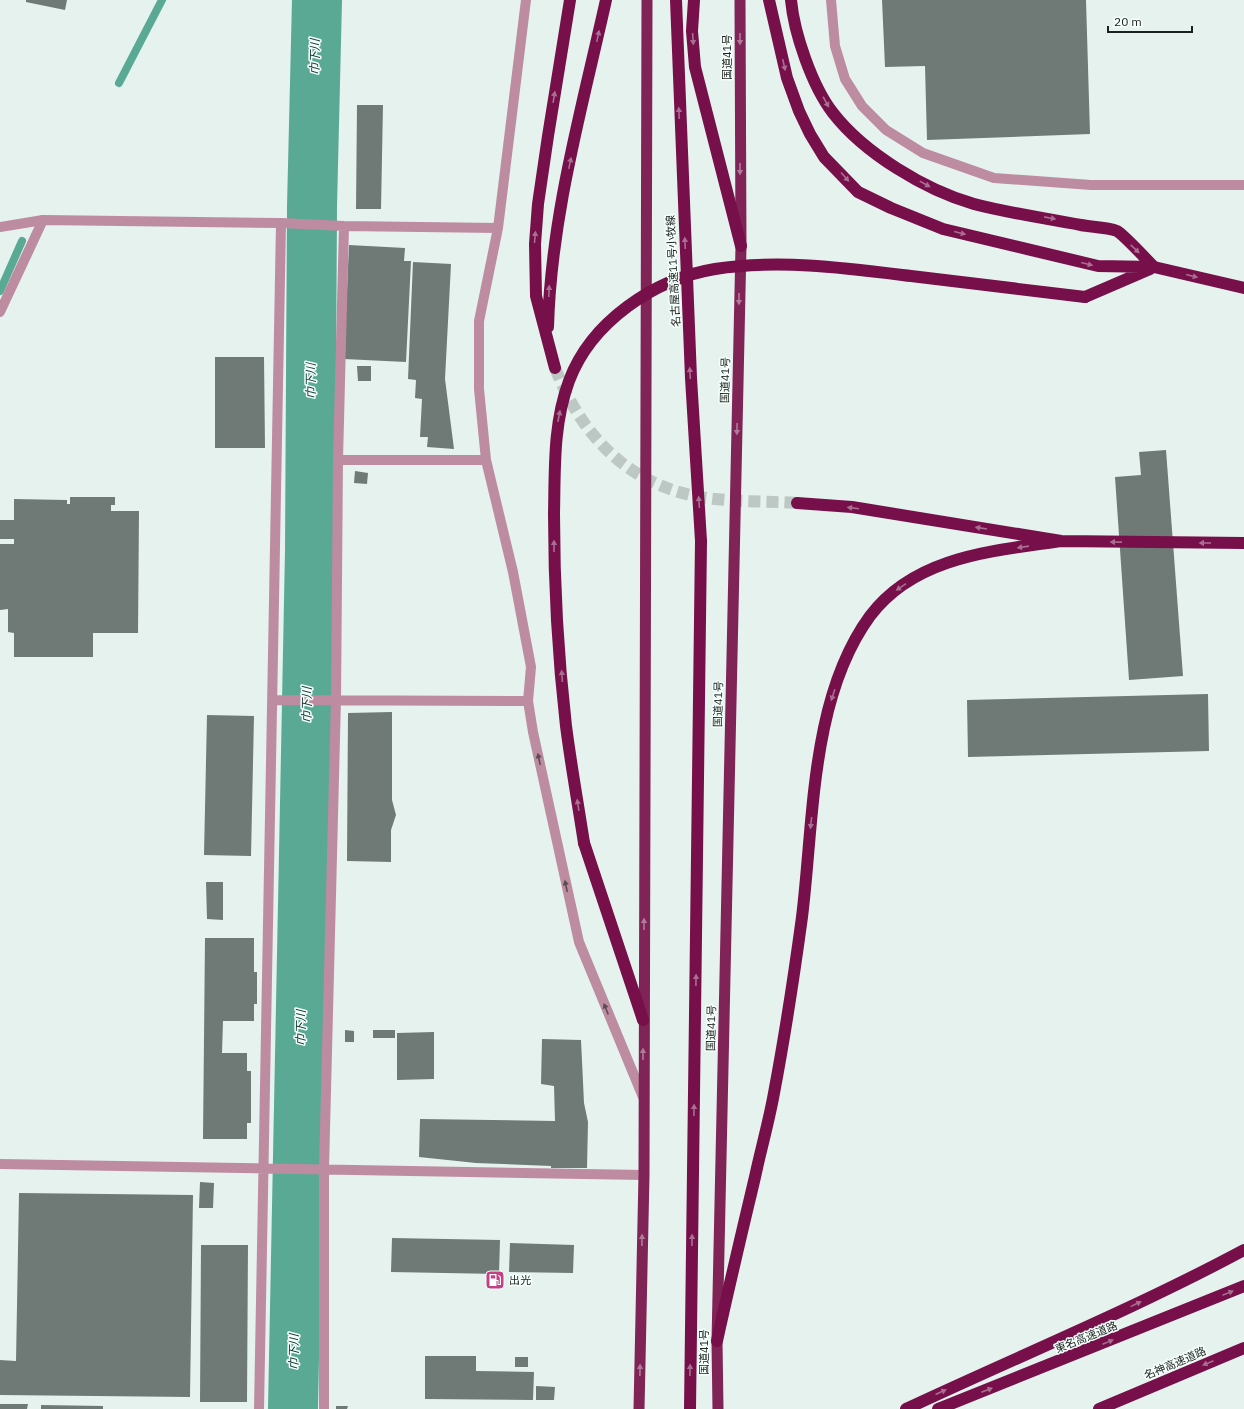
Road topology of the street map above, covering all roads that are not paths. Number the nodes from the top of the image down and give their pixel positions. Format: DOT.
graph roads {
  1 [pos="570,0"];
  2 [pos="606,0"];
  3 [pos="647,0"];
  4 [pos="676,0"];
  5 [pos="694,0"];
  6 [pos="740,0"];
  7 [pos="769,0"];
  8 [pos="790,0"];
  9 [pos="831,0"];
  10 [pos="528,1"];
  11 [pos="1244,185"];
  12 [pos="43,220"];
  13 [pos="281,223"];
  14 [pos="0,226"];
  15 [pos="344,226"];
  16 [pos="498,228"];
  17 [pos="740,246"];
  18 [pos="1154,267"];
  19 [pos="1244,288"];
  20 [pos="0,312"];
  21 [pos="547,344"];
  22 [pos="555,368"];
  23 [pos="338,460"];
  24 [pos="486,460"];
  25 [pos="797,503"];
  26 [pos="1061,542"];
  27 [pos="1244,543"];
  28 [pos="273,700"];
  29 [pos="336,700"];
  30 [pos="528,701"];
  31 [pos="643,1020"];
  32 [pos="643,1097"];
  33 [pos="0,1164"];
  34 [pos="265,1170"];
  35 [pos="324,1170"];
  36 [pos="644,1175"];
  37 [pos="1244,1250"];
  38 [pos="1244,1286"];
  39 [pos="717,1341"];
  40 [pos="1244,1348"];
  41 [pos="259,1409"];
  42 [pos="324,1409"];
  43 [pos="639,1409"];
  44 [pos="690,1409"];
  45 [pos="718,1409"];
  46 [pos="906,1409"];
  47 [pos="938,1409"];
  48 [pos="1099,1409"];
  21 -- 1 [label="highway, one-way"];
  21 -- 2 [label="highway, one-way"];
  31 -- 3 [label="highway, one-way"];
  44 -- 4 [label="highway, 名古屋高速11号小牧線, one-way, bridge"];
  5 -- 17 [label="highway, one-way"];
  6 -- 17 [label="highway, 国道41号, one-way"];
  7 -- 18 [label="highway, one-way"];
  8 -- 18 [label="highway, one-way"];
  9 -- 11 [label="street"];
  10 -- 16 [label="street"];
  12 -- 13 [label="street"];
  12 -- 14 [label="street"];
  12 -- 20 [label="street"];
  13 -- 15 [label="street"];
  13 -- 28 [label="street"];
  15 -- 16 [label="street"];
  15 -- 23 [label="street"];
  16 -- 24 [label="street"];
  17 -- 39 [label="highway, 国道41号, one-way"];
  18 -- 19 [label="highway, one-way"];
  31 -- 18 [label="highway, one-way, bridge"];
  21 -- 22 [label="highway"];
  23 -- 24 [label="street"];
  23 -- 29 [label="street"];
  24 -- 30 [label="street"];
  26 -- 25 [label="highway, one-way"];
  27 -- 26 [label="highway, one-way"];
  26 -- 39 [label="highway, one-way"];
  28 -- 29 [label="street"];
  28 -- 34 [label="street"];
  29 -- 30 [label="street"];
  29 -- 35 [label="street"];
  32 -- 30 [label="street, one-way"];
  32 -- 31 [label="highway, one-way"];
  32 -- 36 [label="highway"];
  33 -- 34 [label="street"];
  34 -- 35 [label="street"];
  34 -- 41 [label="street"];
  35 -- 36 [label="street"];
  35 -- 42 [label="street"];
  43 -- 36 [label="highway, one-way"];
  46 -- 37 [label="highway, one-way"];
  47 -- 38 [label="highway, 東名高速道路, one-way"];
  39 -- 45 [label="highway, 国道41号"];
  40 -- 48 [label="highway, 名神高速道路, one-way"];
}
